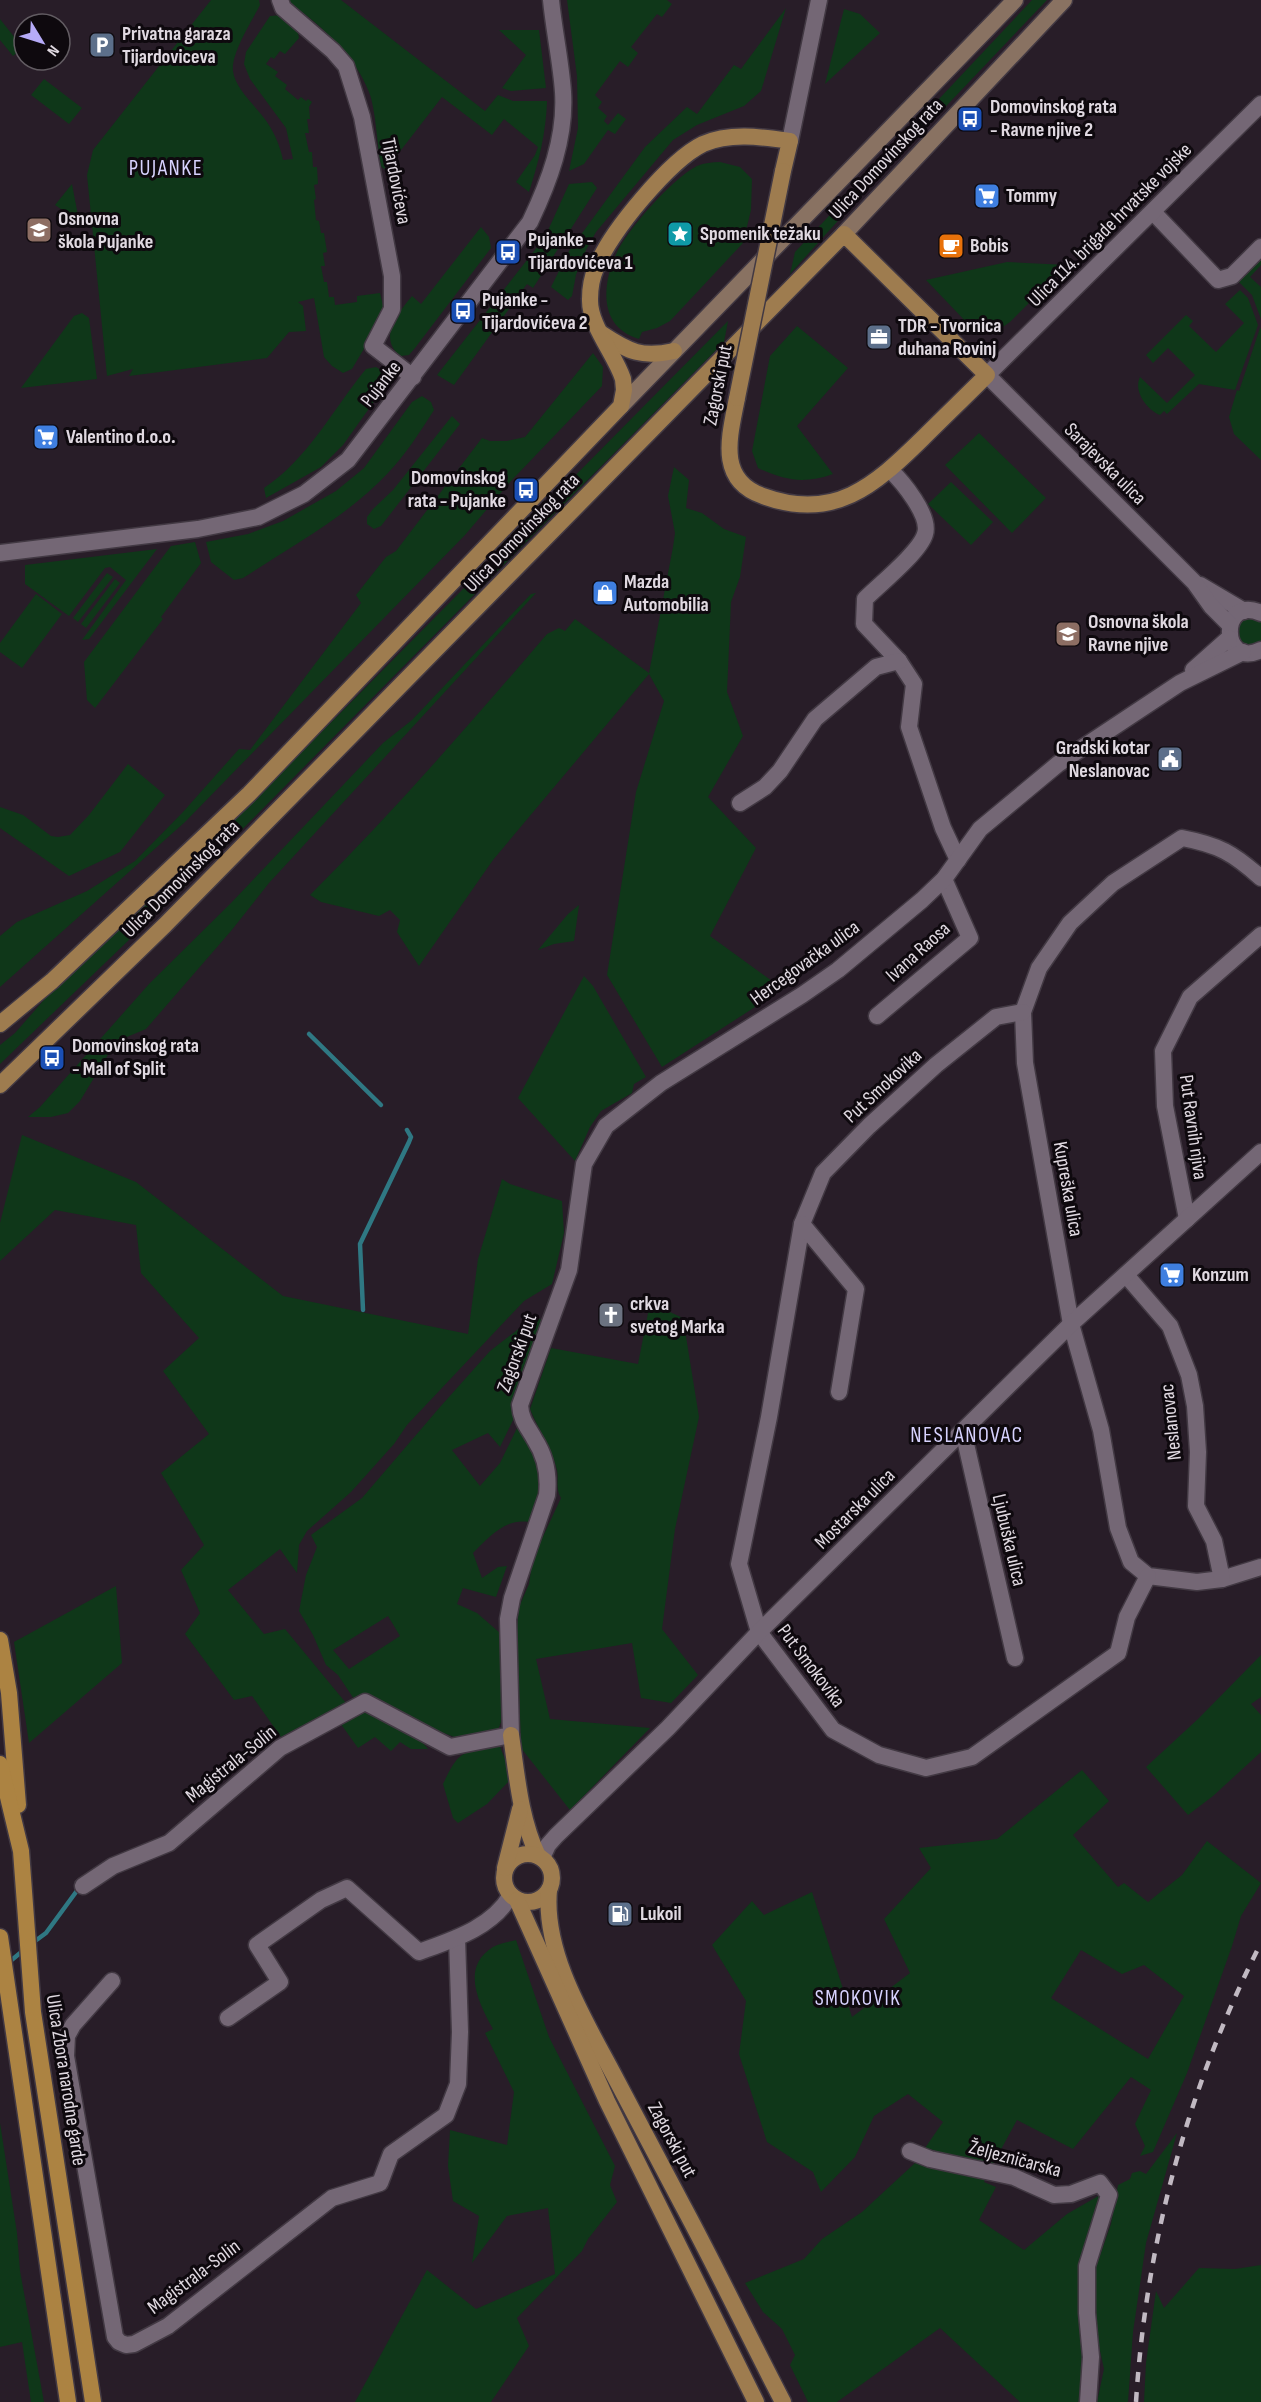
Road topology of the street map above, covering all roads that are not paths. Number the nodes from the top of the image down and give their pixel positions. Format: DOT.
graph roads {
  1 [pos="280,0"];
  2 [pos="551,0"];
  3 [pos="819,0"];
  4 [pos="1015,0"];
  5 [pos="1064,0"];
  6 [pos="1261,104"];
  7 [pos="790,141"];
  8 [pos="1154,212"];
  9 [pos="844,234"];
  10 [pos="1261,247"];
  11 [pos="602,334"];
  12 [pos="674,351"];
  13 [pos="987,375"];
  14 [pos="413,377"];
  15 [pos="621,406"];
  16 [pos="890,470"];
  17 [pos="0,553"];
  18 [pos="1194,582"];
  19 [pos="1256,611"];
  20 [pos="1230,631"];
  21 [pos="1251,652"];
  22 [pos="899,661"];
  23 [pos="1261,667"];
  24 [pos="1180,682"];
  25 [pos="740,803"];
  26 [pos="958,860"];
  27 [pos="1261,878"];
  28 [pos="944,879"];
  29 [pos="1261,935"];
  30 [pos="1023,1012"];
  31 [pos="877,1017"];
  32 [pos="0,1024"];
  33 [pos="662,1083"];
  34 [pos="0,1084"];
  35 [pos="1261,1152"];
  36 [pos="1187,1219"];
  37 [pos="802,1224"];
  38 [pos="1126,1275"];
  39 [pos="1071,1324"];
  40 [pos="839,1392"];
  41 [pos="963,1431"];
  42 [pos="1261,1567"];
  43 [pos="1148,1576"];
  44 [pos="1222,1579"];
  45 [pos="759,1632"];
  46 [pos="0,1640"];
  47 [pos="1015,1659"];
  48 [pos="511,1735"];
  49 [pos="0,1764"];
  50 [pos="521,1805"];
  51 [pos="21,1851"];
  52 [pos="540,1857"];
  53 [pos="505,1873"];
  54 [pos="83,1886"];
  55 [pos="549,1890"];
  56 [pos="514,1898"];
  57 [pos="0,1937"];
  58 [pos="457,1938"];
  59 [pos="112,1982"];
  60 [pos="228,2018"];
  61 [pos="910,2151"];
  62 [pos="68,2402"];
  63 [pos="93,2402"];
  64 [pos="756,2402"];
  65 [pos="783,2402"];
  66 [pos="1088,2402"];
  1 -- 14 [label="street, Tijardovićeva"];
  2 -- 14 [label="street, Pujanke"];
  3 -- 7 [label="street, Zagorski put"];
  4 -- 12 [label="main road, Ulica Domovinskog rata"];
  5 -- 9 [label="main road, Ulica Domovinskog rata"];
  6 -- 8 [label="street, Ulica 114. brigade hrvatske vojske"];
  7 -- 11 [label="main road"];
  7 -- 16 [label="main road, Zagorski put, bridge"];
  8 -- 10 [label="street"];
  8 -- 13 [label="street, Ulica 114. brigade hrvatske vojske"];
  9 -- 13 [label="main road"];
  9 -- 34 [label="main road, Ulica Domovinskog rata"];
  11 -- 12 [label="main road"];
  11 -- 15 [label="main road"];
  12 -- 15 [label="main road, Ulica Domovinskog rata"];
  13 -- 16 [label="main road, Zagorski put"];
  13 -- 18 [label="street, Sarajevska ulica"];
  14 -- 17 [label="street, Pujanke"];
  15 -- 32 [label="main road, Ulica Domovinskog rata"];
  16 -- 22 [label="street"];
  18 -- 19 [label="street, Sarajevska ulica"];
  18 -- 20 [label="street, Sarajevska ulica"];
  19 -- 20 [label="street, Hercegovačka ulica"];
  20 -- 21 [label="street, Sarajevska ulica"];
  20 -- 24 [label="street, Hercegovačka ulica"];
  21 -- 23 [label="street"];
  21 -- 24 [label="street, Hercegovačka ulica"];
  22 -- 25 [label="street"];
  22 -- 26 [label="street"];
  24 -- 26 [label="street, Hercegovačka ulica"];
  26 -- 28 [label="street, Hercegovačka ulica"];
  27 -- 30 [label="street, Kupreška ulica"];
  28 -- 31 [label="street, Ivana Raosa"];
  28 -- 33 [label="street, Hercegovačka ulica"];
  29 -- 36 [label="street, Put Ravnih njiva"];
  30 -- 37 [label="street, Put Smokovika"];
  30 -- 39 [label="street, Kupreška ulica"];
  33 -- 48 [label="street, Zagorski put"];
  35 -- 36 [label="street, Mostarska ulica"];
  36 -- 38 [label="street, Mostarska ulica"];
  37 -- 40 [label="street"];
  37 -- 45 [label="street, Put Smokovika"];
  38 -- 39 [label="street, Mostarska ulica"];
  38 -- 44 [label="street, Neslanovac"];
  39 -- 41 [label="street, Mostarska ulica"];
  39 -- 43 [label="street, Kupreška ulica"];
  41 -- 45 [label="street, Mostarska ulica"];
  41 -- 47 [label="street, Ljubuška ulica"];
  42 -- 44 [label="street"];
  43 -- 44 [label="street"];
  43 -- 45 [label="street, Put Smokovika"];
  45 -- 52 [label="street, Mostarska ulica"];
  46 -- 51 [label="highway"];
  48 -- 50 [label="main road, Zagorski put"];
  48 -- 54 [label="street, Magistrala-Solin"];
  49 -- 51 [label="highway, Ulica Zbora narodne garde"];
  50 -- 52 [label="main road, Zagorski put"];
  50 -- 53 [label="main road, Zagorski put"];
  51 -- 63 [label="highway, Ulica Zbora narodne garde"];
  52 -- 53 [label="main road"];
  52 -- 55 [label="main road"];
  53 -- 56 [label="main road"];
  55 -- 56 [label="main road"];
  55 -- 65 [label="main road, Zagorski put"];
  56 -- 58 [label="street"];
  56 -- 64 [label="main road, Zagorski put"];
  57 -- 62 [label="highway"];
  58 -- 59 [label="street, Magistrala-Solin"];
  58 -- 60 [label="street"];
  61 -- 66 [label="street, Željezničarska"];
}
